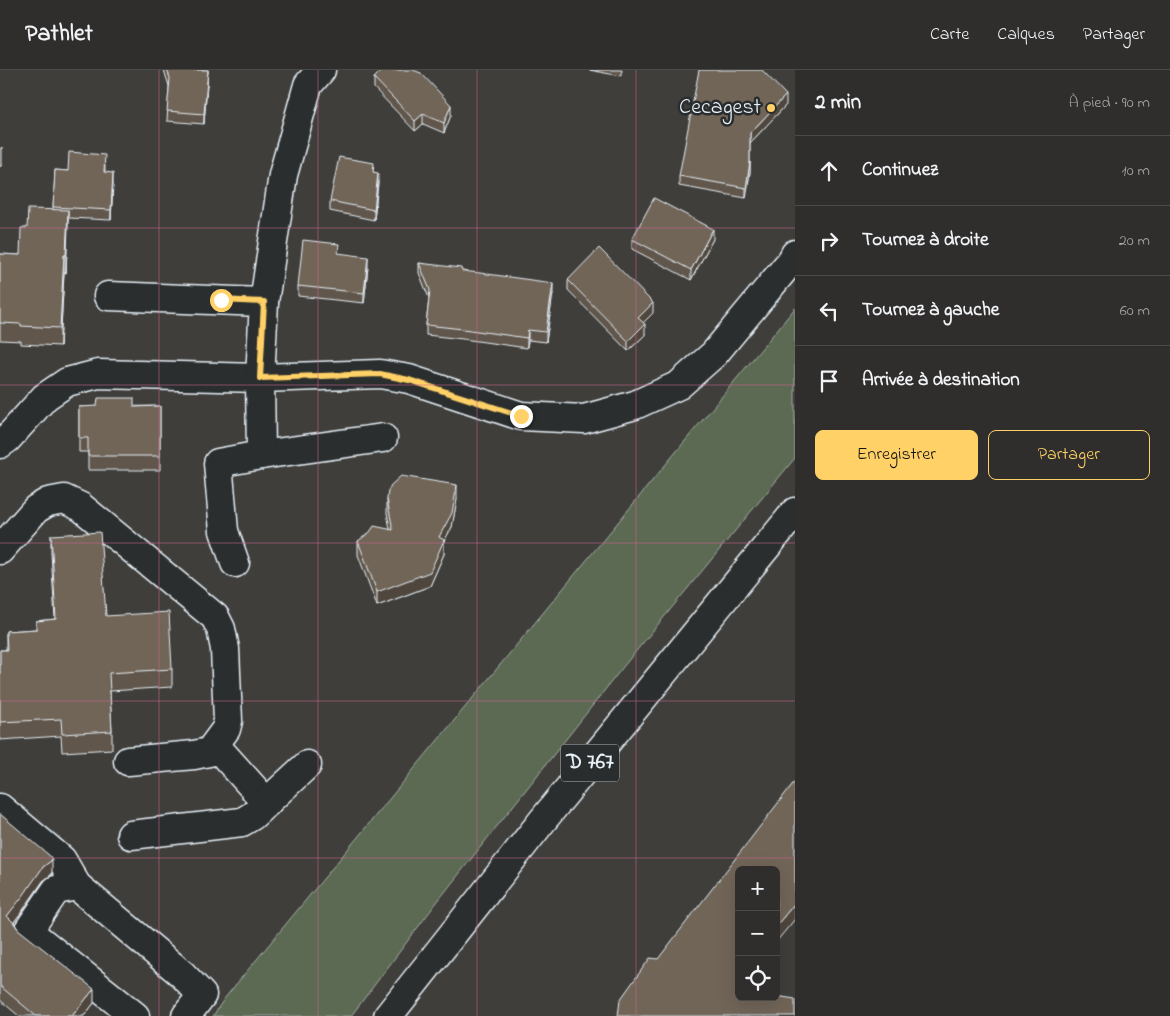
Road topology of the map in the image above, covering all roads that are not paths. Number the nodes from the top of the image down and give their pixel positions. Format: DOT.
graph roads {
  1 [pos="321,70"];
  2 [pos="795,254"];
  3 [pos="108,296"];
  4 [pos="264,302"];
  5 [pos="260,378"];
  6 [pos="383,438"];
  7 [pos="0,444"];
  8 [pos="261,455"];
  9 [pos="795,512"];
  10 [pos="0,550"];
  11 [pos="235,563"];
  12 [pos="215,745"];
  13 [pos="128,760"];
  14 [pos="307,765"];
  15 [pos="267,803"];
  16 [pos="0,808"];
  17 [pos="131,835"];
  18 [pos="77,886"];
  19 [pos="135,1016"];
  20 [pos="186,1016"];
  21 [pos="388,1016"];
  1 -- 4 [label="street"];
  2 -- 5 [label="street"];
  3 -- 4 [label="street"];
  4 -- 5 [label="street"];
  5 -- 7 [label="street"];
  5 -- 8 [label="street"];
  6 -- 8 [label="street"];
  8 -- 11 [label="street"];
  9 -- 21 [label="street, D 767"];
  10 -- 12 [label="street"];
  12 -- 13 [label="street"];
  12 -- 15 [label="street"];
  14 -- 15 [label="street"];
  15 -- 17 [label="street"];
  16 -- 18 [label="street"];
  18 -- 19 [label="street"];
  18 -- 20 [label="street"];
}
